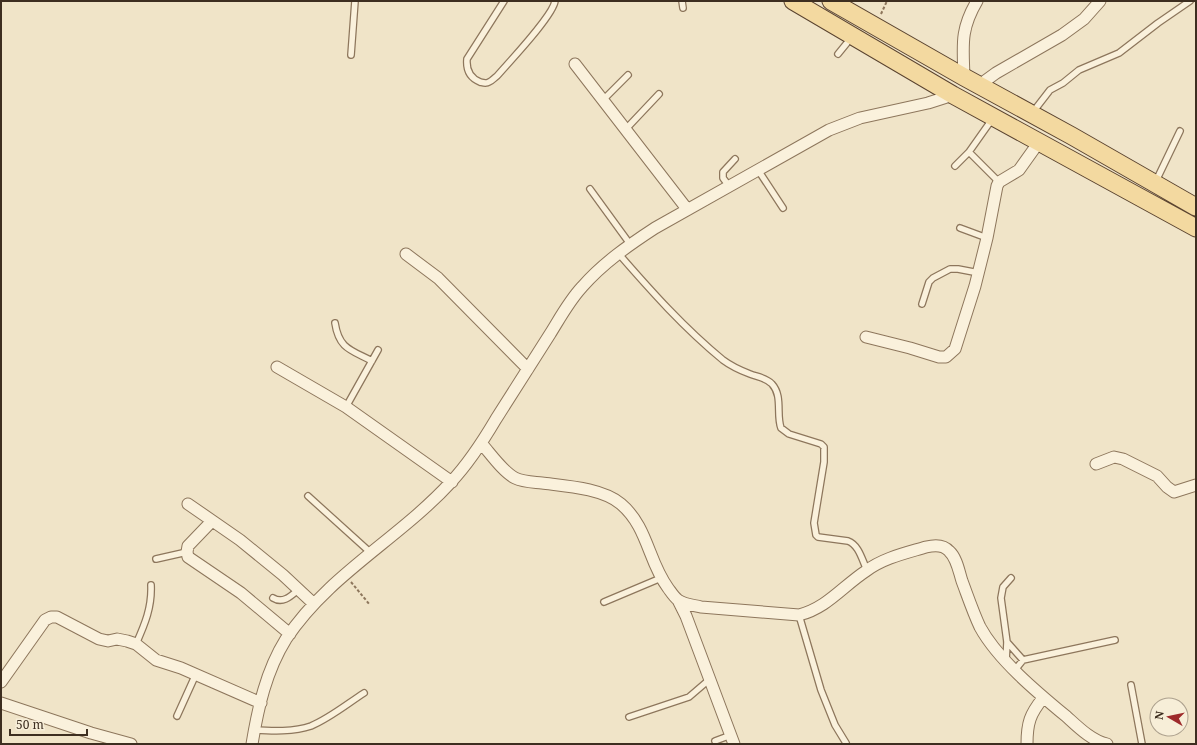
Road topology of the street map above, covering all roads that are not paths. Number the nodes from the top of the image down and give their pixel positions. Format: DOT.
graph roads {
  1 [pos="355,1"];
  2 [pos="504,1"];
  3 [pos="555,1"];
  4 [pos="682,1"];
  5 [pos="793,1"];
  6 [pos="831,1"];
  7 [pos="977,1"];
  8 [pos="1100,1"];
  9 [pos="1190,1"];
  10 [pos="683,8"];
  11 [pos="852,36"];
  12 [pos="838,54"];
  13 [pos="351,55"];
  14 [pos="575,64"];
  15 [pos="628,75"];
  16 [pos="964,77"];
  17 [pos="982,87"];
  18 [pos="659,94"];
  19 [pos="953,95"];
  20 [pos="602,101"];
  21 [pos="1031,114"];
  22 [pos="994,118"];
  23 [pos="625,130"];
  24 [pos="1180,132"];
  25 [pos="1072,136"];
  26 [pos="1039,142"];
  27 [pos="969,152"];
  28 [pos="1063,155"];
  29 [pos="735,159"];
  30 [pos="955,166"];
  31 [pos="757,169"];
  32 [pos="999,182"];
  33 [pos="1155,183"];
  34 [pos="729,186"];
  35 [pos="590,189"];
  36 [pos="1196,207"];
  37 [pos="783,208"];
  38 [pos="687,209"];
  39 [pos="960,228"];
  40 [pos="1196,228"];
  41 [pos="987,238"];
  42 [pos="630,244"];
  43 [pos="618,253"];
  44 [pos="406,254"];
  45 [pos="979,273"];
  46 [pos="922,304"];
  47 [pos="335,323"];
  48 [pos="866,337"];
  49 [pos="378,350"];
  50 [pos="372,361"];
  51 [pos="277,367"];
  52 [pos="528,369"];
  53 [pos="346,407"];
  54 [pos="481,443"];
  55 [pos="1096,464"];
  56 [pos="452,482"];
  57 [pos="1196,485"];
  58 [pos="308,496"];
  59 [pos="188,504"];
  60 [pos="212,521"];
  61 [pos="187,552"];
  62 [pos="371,554"];
  63 [pos="156,559"];
  64 [pos="867,570"];
  65 [pos="661,578"];
  66 [pos="1011,578"];
  67 [pos="151,585"];
  68 [pos="298,590"];
  69 [pos="274,598"];
  70 [pos="678,600"];
  71 [pos="604,602"];
  72 [pos="314,604"];
  73 [pos="800,615"];
  74 [pos="290,634"];
  75 [pos="1115,640"];
  76 [pos="1007,642"];
  77 [pos="136,644"];
  78 [pos="1023,660"];
  79 [pos="1006,662"];
  80 [pos="1015,670"];
  81 [pos="196,674"];
  82 [pos="710,679"];
  83 [pos="1,682"];
  84 [pos="1131,685"];
  85 [pos="364,693"];
  86 [pos="1043,698"];
  87 [pos="1,703"];
  88 [pos="260,703"];
  89 [pos="177,716"];
  90 [pos="629,717"];
  91 [pos="254,730"];
  92 [pos="732,740"];
  93 [pos="715,741"];
  94 [pos="846,743"];
  95 [pos="131,744"];
  96 [pos="252,744"];
  97 [pos="1027,744"];
  98 [pos="1107,744"];
  99 [pos="1142,744"];
  1 -- 13 [label="lane"];
  2 -- 3 [label="lane"];
  4 -- 10 [label="lane"];
  5 -- 11 [label="main road"];
  6 -- 16 [label="main road"];
  7 -- 16 [label="street"];
  8 -- 17 [label="street"];
  9 -- 21 [label="lane"];
  11 -- 12 [label="lane"];
  11 -- 19 [label="main road"];
  14 -- 20 [label="street"];
  15 -- 20 [label="lane"];
  16 -- 17 [label="main road"];
  17 -- 21 [label="main road"];
  18 -- 23 [label="lane"];
  19 -- 22 [label="main road"];
  19 -- 31 [label="street"];
  20 -- 23 [label="street"];
  21 -- 25 [label="main road"];
  22 -- 26 [label="main road"];
  22 -- 27 [label="lane"];
  23 -- 38 [label="street"];
  24 -- 33 [label="lane"];
  25 -- 28 [label="main road"];
  25 -- 33 [label="main road"];
  26 -- 28 [label="main road"];
  26 -- 32 [label="street"];
  27 -- 30 [label="lane"];
  27 -- 32 [label="lane"];
  28 -- 40 [label="main road"];
  29 -- 34 [label="lane"];
  31 -- 34 [label="street"];
  31 -- 37 [label="lane"];
  32 -- 41 [label="street"];
  33 -- 36 [label="main road"];
  34 -- 38 [label="street"];
  35 -- 42 [label="lane"];
  38 -- 42 [label="street"];
  39 -- 41 [label="lane"];
  41 -- 45 [label="street"];
  42 -- 43 [label="street"];
  43 -- 52 [label="street"];
  43 -- 64 [label="lane"];
  44 -- 52 [label="street"];
  45 -- 46 [label="lane"];
  45 -- 48 [label="street"];
  47 -- 50 [label="lane"];
  49 -- 50 [label="lane"];
  50 -- 53 [label="lane"];
  51 -- 53 [label="street"];
  52 -- 54 [label="street"];
  53 -- 56 [label="street"];
  54 -- 56 [label="street"];
  54 -- 65 [label="street"];
  55 -- 57 [label="street"];
  56 -- 62 [label="street"];
  58 -- 62 [label="lane"];
  59 -- 60 [label="street"];
  60 -- 61 [label="street"];
  60 -- 68 [label="street"];
  61 -- 63 [label="lane"];
  61 -- 74 [label="street"];
  62 -- 72 [label="street"];
  64 -- 73 [label="street"];
  64 -- 79 [label="street"];
  65 -- 70 [label="street"];
  65 -- 71 [label="lane"];
  66 -- 76 [label="lane"];
  67 -- 77 [label="lane"];
  68 -- 69 [label="lane"];
  68 -- 72 [label="street"];
  70 -- 73 [label="street"];
  70 -- 82 [label="street"];
  72 -- 74 [label="street"];
  73 -- 94 [label="lane"];
  74 -- 88 [label="street"];
  75 -- 78 [label="lane"];
  76 -- 78 [label="lane"];
  76 -- 79 [label="lane"];
  77 -- 81 [label="street"];
  77 -- 83 [label="street"];
  78 -- 80 [label="lane"];
  79 -- 80 [label="street"];
  80 -- 86 [label="street"];
  81 -- 88 [label="street"];
  81 -- 89 [label="lane"];
  82 -- 90 [label="lane"];
  82 -- 92 [label="street"];
  84 -- 99 [label="lane"];
  85 -- 91 [label="lane"];
  86 -- 97 [label="street"];
  86 -- 98 [label="street"];
  87 -- 95 [label="street"];
  88 -- 91 [label="street"];
  91 -- 96 [label="street"];
  92 -- 93 [label="lane"];
}
